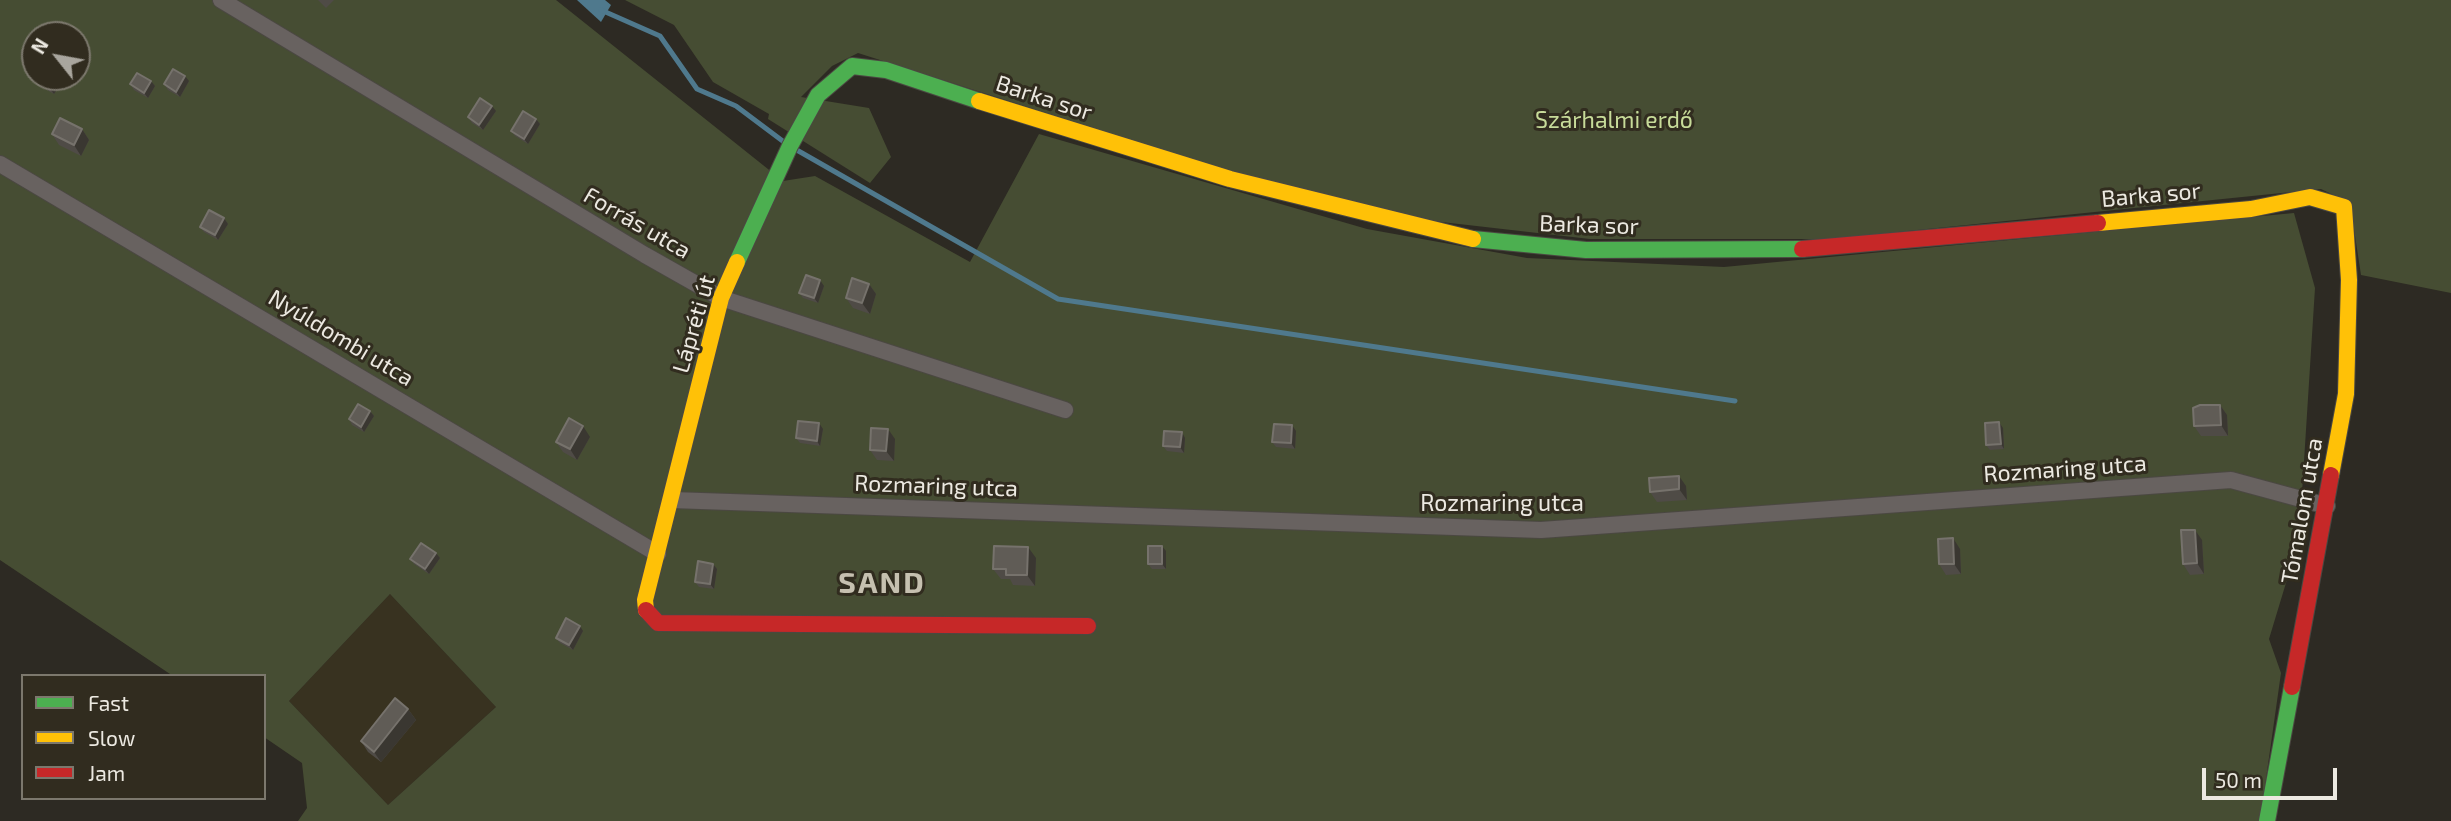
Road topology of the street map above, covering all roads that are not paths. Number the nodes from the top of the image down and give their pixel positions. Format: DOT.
graph roads {
  1 [pos="221,0"];
  2 [pos="852,66"];
  3 [pos="0,164"];
  4 [pos="2344,207"];
  5 [pos="721,298"];
  6 [pos="1065,410"];
  7 [pos="671,500"];
  8 [pos="2327,506"];
  9 [pos="658,554"];
  10 [pos="1088,626"];
  11 [pos="2267,821"];
  1 -- 5 [label="street, Forrás utca"];
  2 -- 4 [label="street, Barka sor"];
  2 -- 5 [label="street, Lápréti út"];
  3 -- 9 [label="street, Nyúldombi utca"];
  4 -- 8 [label="street, Tómalom utca"];
  5 -- 6 [label="street, Forrás utca"];
  5 -- 7 [label="street, Lápréti út"];
  7 -- 8 [label="street, Rozmaring utca"];
  7 -- 9 [label="street, Lápréti út"];
  8 -- 11 [label="street, Tómalom utca"];
  9 -- 10 [label="street, Lápréti út"];
}
